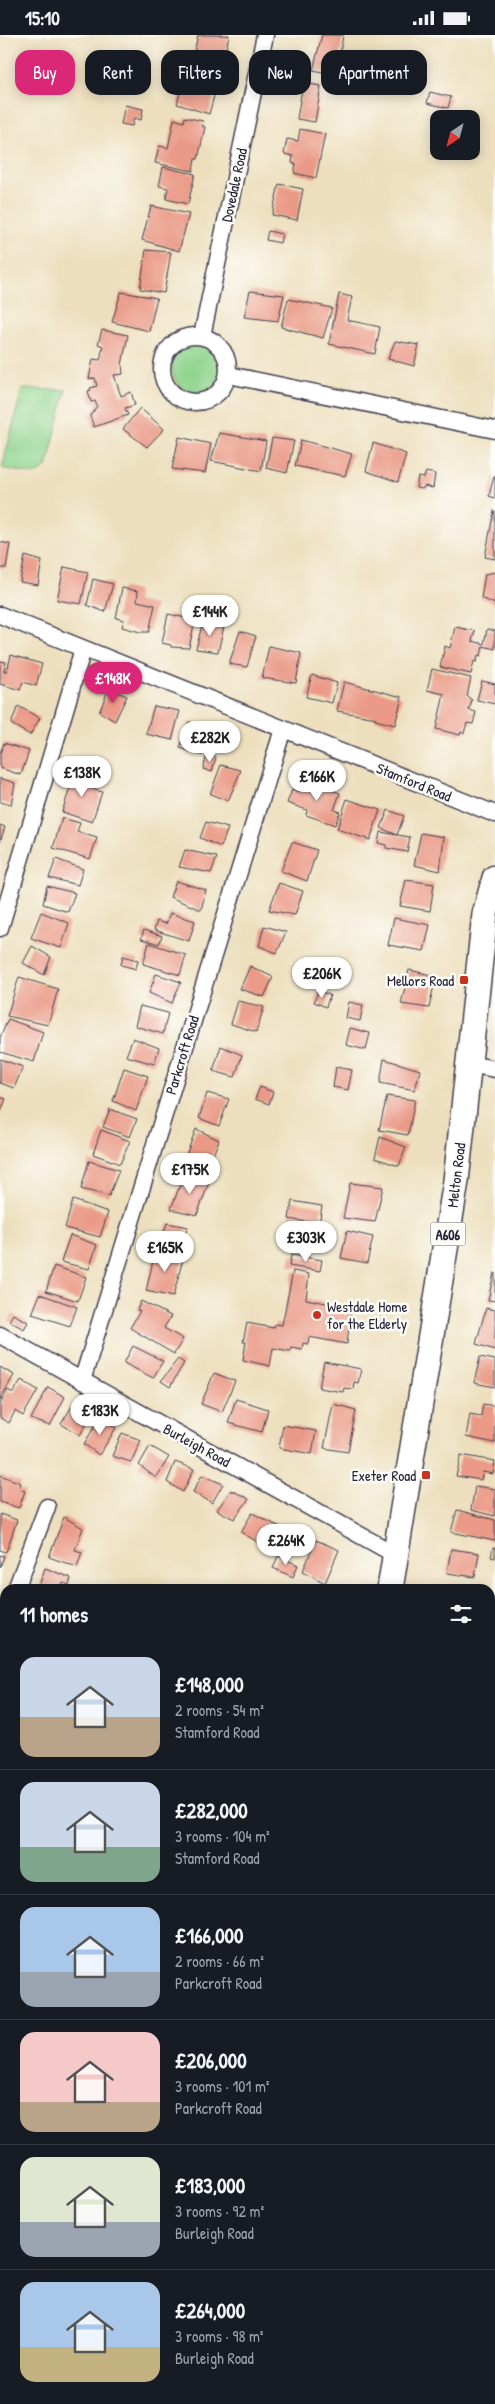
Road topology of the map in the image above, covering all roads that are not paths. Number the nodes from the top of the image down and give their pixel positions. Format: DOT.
graph roads {
  1 [pos="265,35"];
  2 [pos="202,336"];
  3 [pos="229,375"];
  4 [pos="495,430"];
  5 [pos="0,615"];
  6 [pos="83,649"];
  7 [pos="283,729"];
  8 [pos="495,814"];
  9 [pos="495,878"];
  10 [pos="0,928"];
  11 [pos="469,1064"];
  12 [pos="495,1069"];
  13 [pos="0,1335"];
  14 [pos="82,1381"];
  15 [pos="47,1507"];
  16 [pos="394,1554"];
  17 [pos="18,1584"];
  18 [pos="391,1584"];
  1 -- 2 [label="street, Dovedale Road"];
  2 -- 3 [label="street"];
  2 -- 3 [label="street"];
  3 -- 4 [label="street"];
  5 -- 6 [label="street, Stamford Road"];
  6 -- 7 [label="street, Stamford Road"];
  6 -- 10 [label="street"];
  7 -- 8 [label="street, Stamford Road"];
  7 -- 14 [label="street, Parkcroft Road"];
  9 -- 11 [label="main road, Melton Road / A606"];
  11 -- 12 [label="street"];
  11 -- 16 [label="main road, Melton Road / A606"];
  13 -- 14 [label="street, Burleigh Road"];
  14 -- 16 [label="street, Burleigh Road"];
  15 -- 17 [label="street"];
  16 -- 18 [label="main road, Melton Road / A606"];
}
